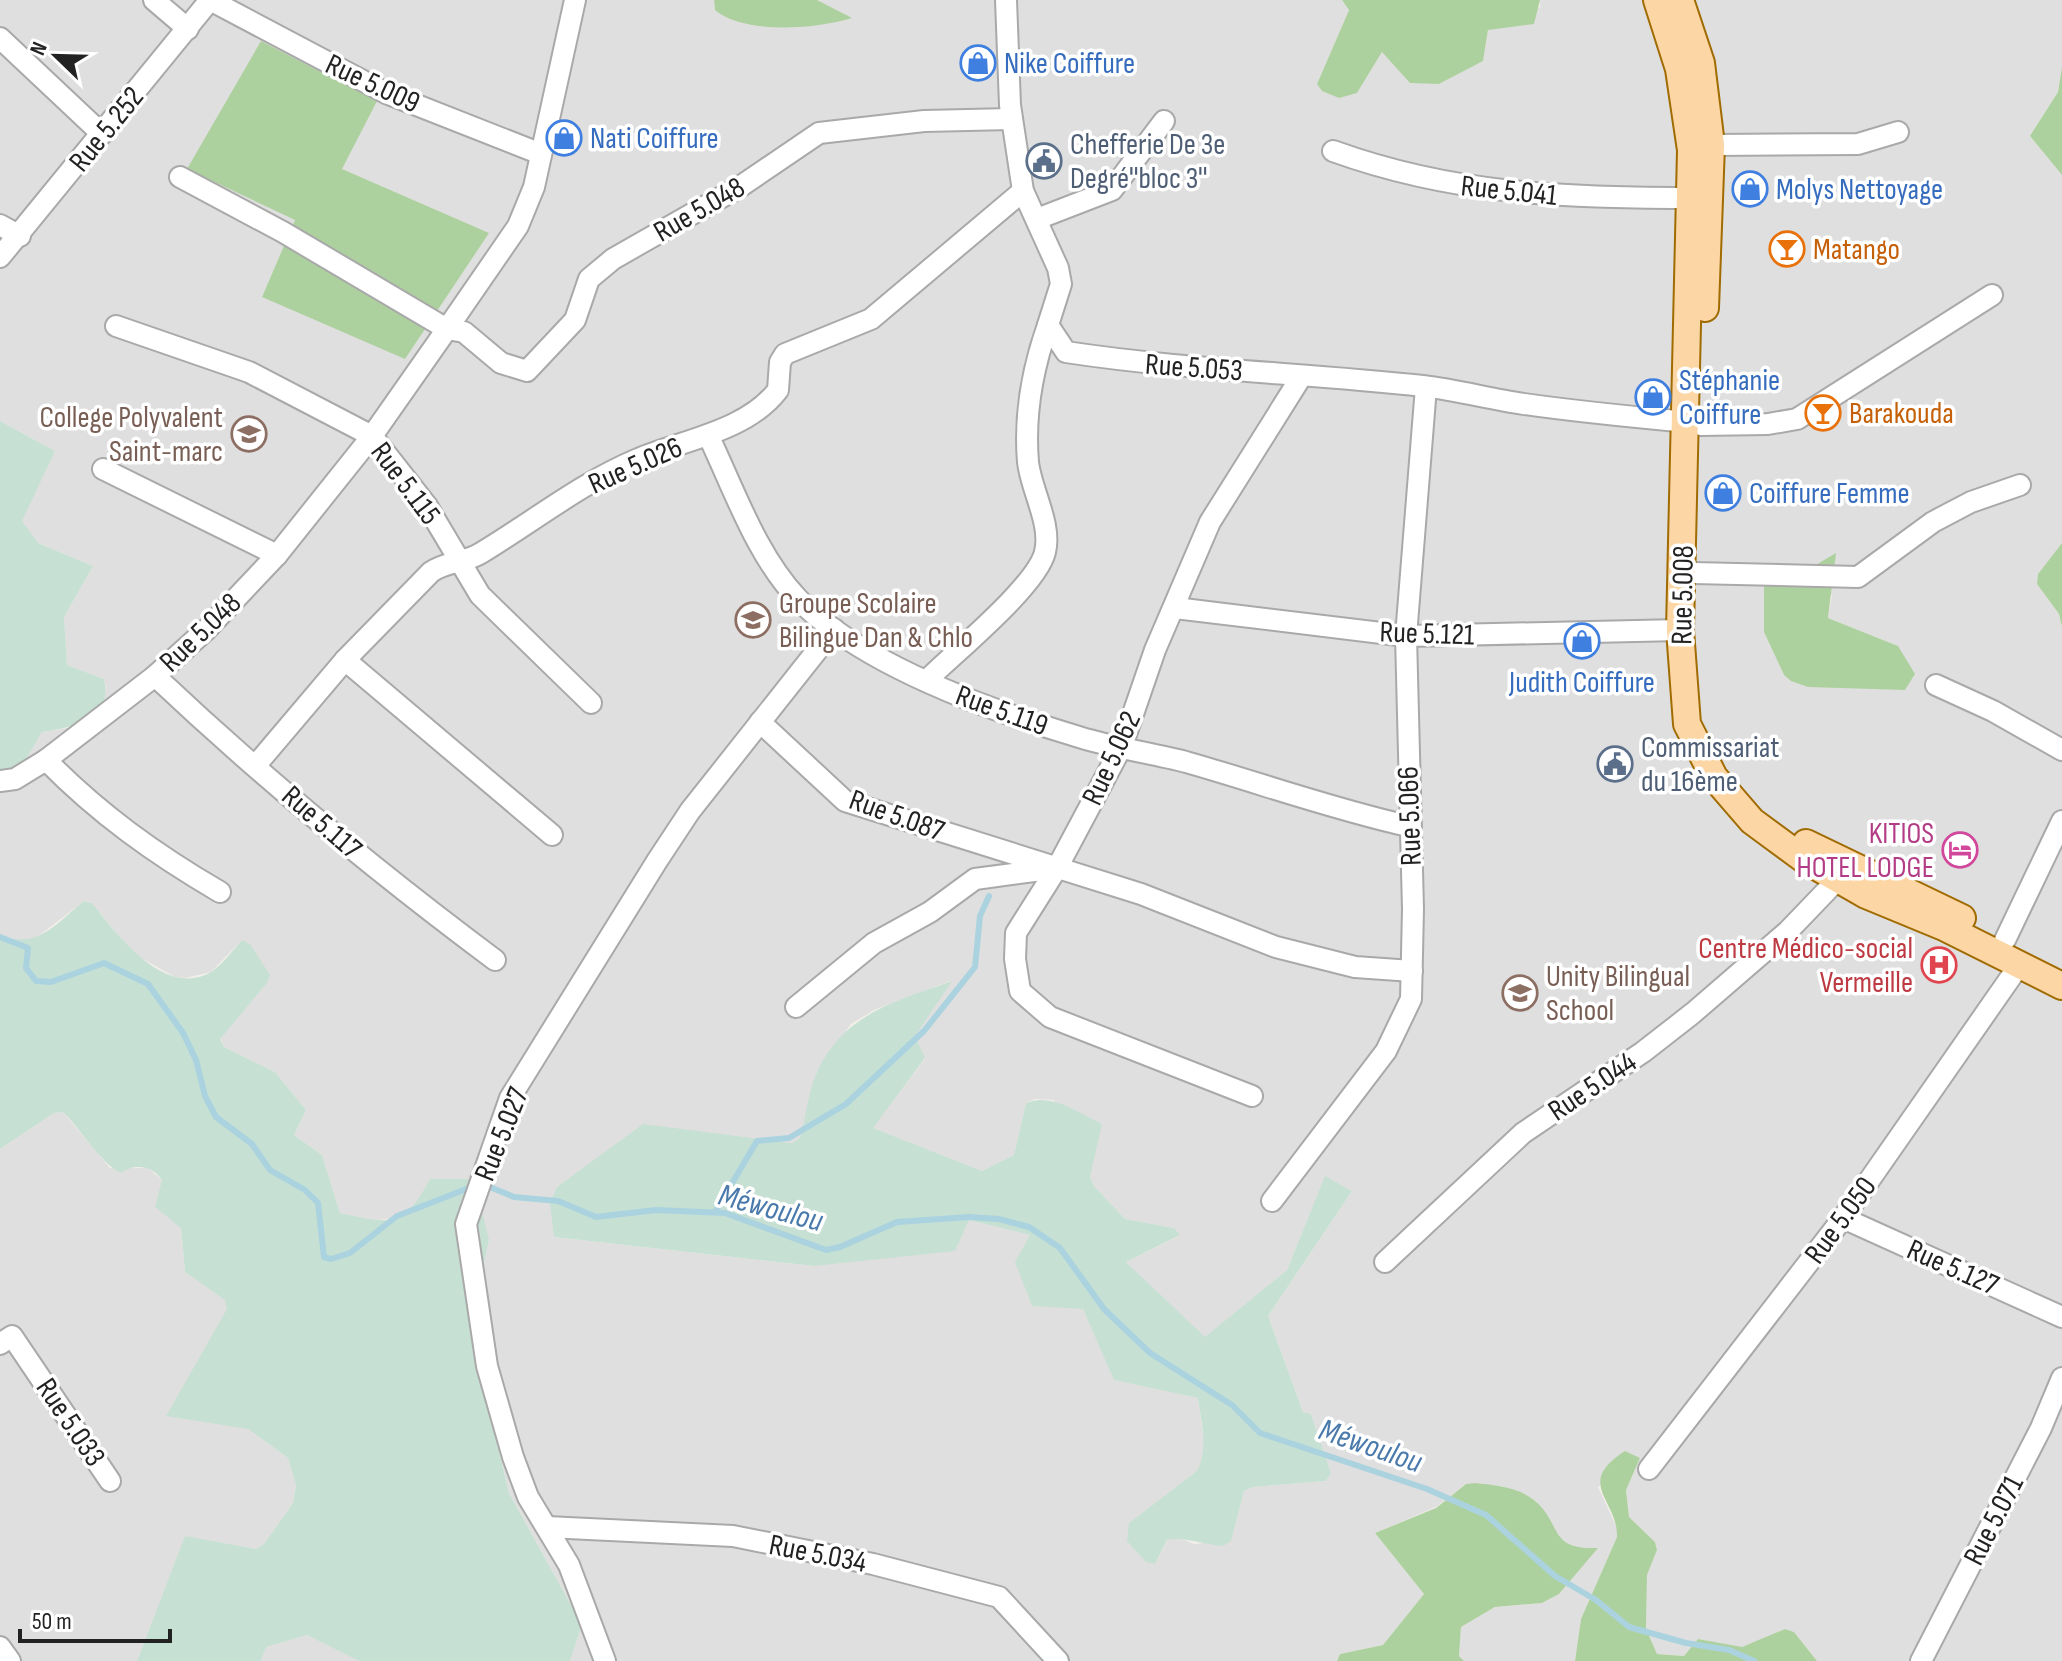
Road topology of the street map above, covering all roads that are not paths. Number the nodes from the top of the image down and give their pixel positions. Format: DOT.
graph roads {
  1 [pos="154,0"];
  2 [pos="210,0"];
  3 [pos="575,0"];
  4 [pos="1006,0"];
  5 [pos="1657,0"];
  6 [pos="1680,0"];
  7 [pos="188,29"];
  8 [pos="0,38"];
  9 [pos="1011,119"];
  10 [pos="1164,121"];
  11 [pos="1898,132"];
  12 [pos="102,134"];
  13 [pos="1711,145"];
  14 [pos="1333,151"];
  15 [pos="541,154"];
  16 [pos="180,177"];
  17 [pos="1023,191"];
  18 [pos="1689,198"];
  19 [pos="1037,219"];
  20 [pos="0,225"];
  21 [pos="20,236"];
  22 [pos="0,257"];
  23 [pos="1992,295"];
  24 [pos="1048,325"];
  25 [pos="116,326"];
  26 [pos="447,329"];
  27 [pos="1301,377"];
  28 [pos="1426,387"];
  29 [pos="1694,423"];
  30 [pos="708,435"];
  31 [pos="372,436"];
  32 [pos="103,469"];
  33 [pos="2020,485"];
  34 [pos="277,555"];
  35 [pos="457,561"];
  36 [pos="1693,573"];
  37 [pos="1175,608"];
  38 [pos="834,629"];
  39 [pos="1680,630"];
  40 [pos="1406,636"];
  41 [pos="345,660"];
  42 [pos="155,676"];
  43 [pos="926,681"];
  44 [pos="1936,685"];
  45 [pos="591,703"];
  46 [pos="760,722"];
  47 [pos="1122,746"];
  48 [pos="2062,750"];
  49 [pos="46,760"];
  50 [pos="256,765"];
  51 [pos="8,780"];
  52 [pos="2062,821"];
  53 [pos="1408,826"];
  54 [pos="552,835"];
  55 [pos="1057,868"];
  56 [pos="1837,880"];
  57 [pos="220,892"];
  58 [pos="2005,940"];
  59 [pos="495,960"];
  60 [pos="2020,964"];
  61 [pos="2062,969"];
  62 [pos="1412,971"];
  63 [pos="2062,986"];
  64 [pos="796,1007"];
  65 [pos="1252,1096"];
  66 [pos="1272,1201"];
  67 [pos="1843,1218"];
  68 [pos="1385,1262"];
  69 [pos="2062,1317"];
  70 [pos="0,1344"];
  71 [pos="2062,1378"];
  72 [pos="1649,1469"];
  73 [pos="110,1481"];
  74 [pos="547,1527"];
  75 [pos="0,1647"];
  76 [pos="10,1661"];
  77 [pos="605,1661"];
  78 [pos="1058,1661"];
  79 [pos="1921,1661"];
  1 -- 7 [label="street"];
  2 -- 7 [label="street, Rue 5.252"];
  2 -- 15 [label="street, Rue 5.009"];
  3 -- 15 [label="street, Rue 5.048"];
  4 -- 9 [label="street"];
  5 -- 18 [label="main road, Rue 5.008"];
  6 -- 13 [label="main road, Rue 5.008"];
  7 -- 12 [label="street, Rue 5.252"];
  8 -- 12 [label="street"];
  9 -- 17 [label="street"];
  9 -- 26 [label="street, Rue 5.048"];
  10 -- 19 [label="street"];
  11 -- 13 [label="street"];
  12 -- 21 [label="street, Rue 5.252"];
  13 -- 29 [label="main road, Rue 5.008"];
  14 -- 18 [label="street, Rue 5.041"];
  15 -- 26 [label="street, Rue 5.048"];
  16 -- 26 [label="street, Rue 5.048"];
  17 -- 19 [label="street"];
  17 -- 30 [label="street, Rue 5.026"];
  18 -- 29 [label="main road, Rue 5.008"];
  19 -- 24 [label="street"];
  20 -- 21 [label="street"];
  21 -- 22 [label="street, Rue 5.252"];
  23 -- 29 [label="street, Rue 5.053"];
  24 -- 27 [label="street, Rue 5.053"];
  24 -- 43 [label="street"];
  25 -- 31 [label="street, Rue 5.115"];
  26 -- 31 [label="street, Rue 5.048"];
  27 -- 28 [label="street, Rue 5.053"];
  27 -- 37 [label="street, Rue 5.062"];
  28 -- 29 [label="street, Rue 5.053"];
  28 -- 40 [label="street, Rue 5.066"];
  29 -- 36 [label="main road, Rue 5.008"];
  29 -- 39 [label="main road, Rue 5.008"];
  30 -- 35 [label="street, Rue 5.026"];
  30 -- 38 [label="street, Rue 5.119"];
  31 -- 34 [label="street, Rue 5.048"];
  31 -- 35 [label="street, Rue 5.115"];
  32 -- 34 [label="street"];
  33 -- 36 [label="street"];
  34 -- 42 [label="street, Rue 5.048"];
  35 -- 41 [label="street, Rue 5.026"];
  35 -- 45 [label="street, Rue 5.115"];
  36 -- 58 [label="main road, Rue 5.008"];
  37 -- 40 [label="street, Rue 5.121"];
  37 -- 47 [label="street, Rue 5.062"];
  38 -- 43 [label="street, Rue 5.119"];
  38 -- 46 [label="street, Rue 5.027"];
  39 -- 40 [label="street, Rue 5.121"];
  39 -- 56 [label="main road, Rue 5.008"];
  40 -- 53 [label="street, Rue 5.066"];
  41 -- 50 [label="street, Rue 5.026"];
  41 -- 54 [label="street"];
  42 -- 49 [label="street, Rue 5.048"];
  42 -- 50 [label="street, Rue 5.117"];
  43 -- 47 [label="street, Rue 5.119"];
  44 -- 48 [label="street"];
  46 -- 55 [label="street, Rue 5.087"];
  46 -- 74 [label="street, Rue 5.027"];
  47 -- 53 [label="street, Rue 5.119"];
  47 -- 55 [label="street, Rue 5.062"];
  49 -- 51 [label="street, Rue 5.048"];
  49 -- 57 [label="street"];
  50 -- 59 [label="street, Rue 5.117"];
  52 -- 58 [label="street"];
  53 -- 62 [label="street, Rue 5.066"];
  55 -- 62 [label="street, Rue 5.087"];
  55 -- 64 [label="street"];
  55 -- 65 [label="street"];
  56 -- 60 [label="main road, Rue 5.008"];
  56 -- 68 [label="street, Rue 5.044"];
  58 -- 61 [label="main road, Rue 5.008"];
  60 -- 63 [label="main road, Rue 5.008"];
  60 -- 67 [label="street, Rue 5.050"];
  62 -- 66 [label="street, Rue 5.066"];
  67 -- 69 [label="street, Rue 5.127"];
  67 -- 72 [label="street, Rue 5.050"];
  70 -- 73 [label="street, Rue 5.033"];
  71 -- 79 [label="street, Rue 5.071"];
  74 -- 77 [label="street, Rue 5.027"];
  74 -- 78 [label="street, Rue 5.034"];
  75 -- 76 [label="street"];
}
